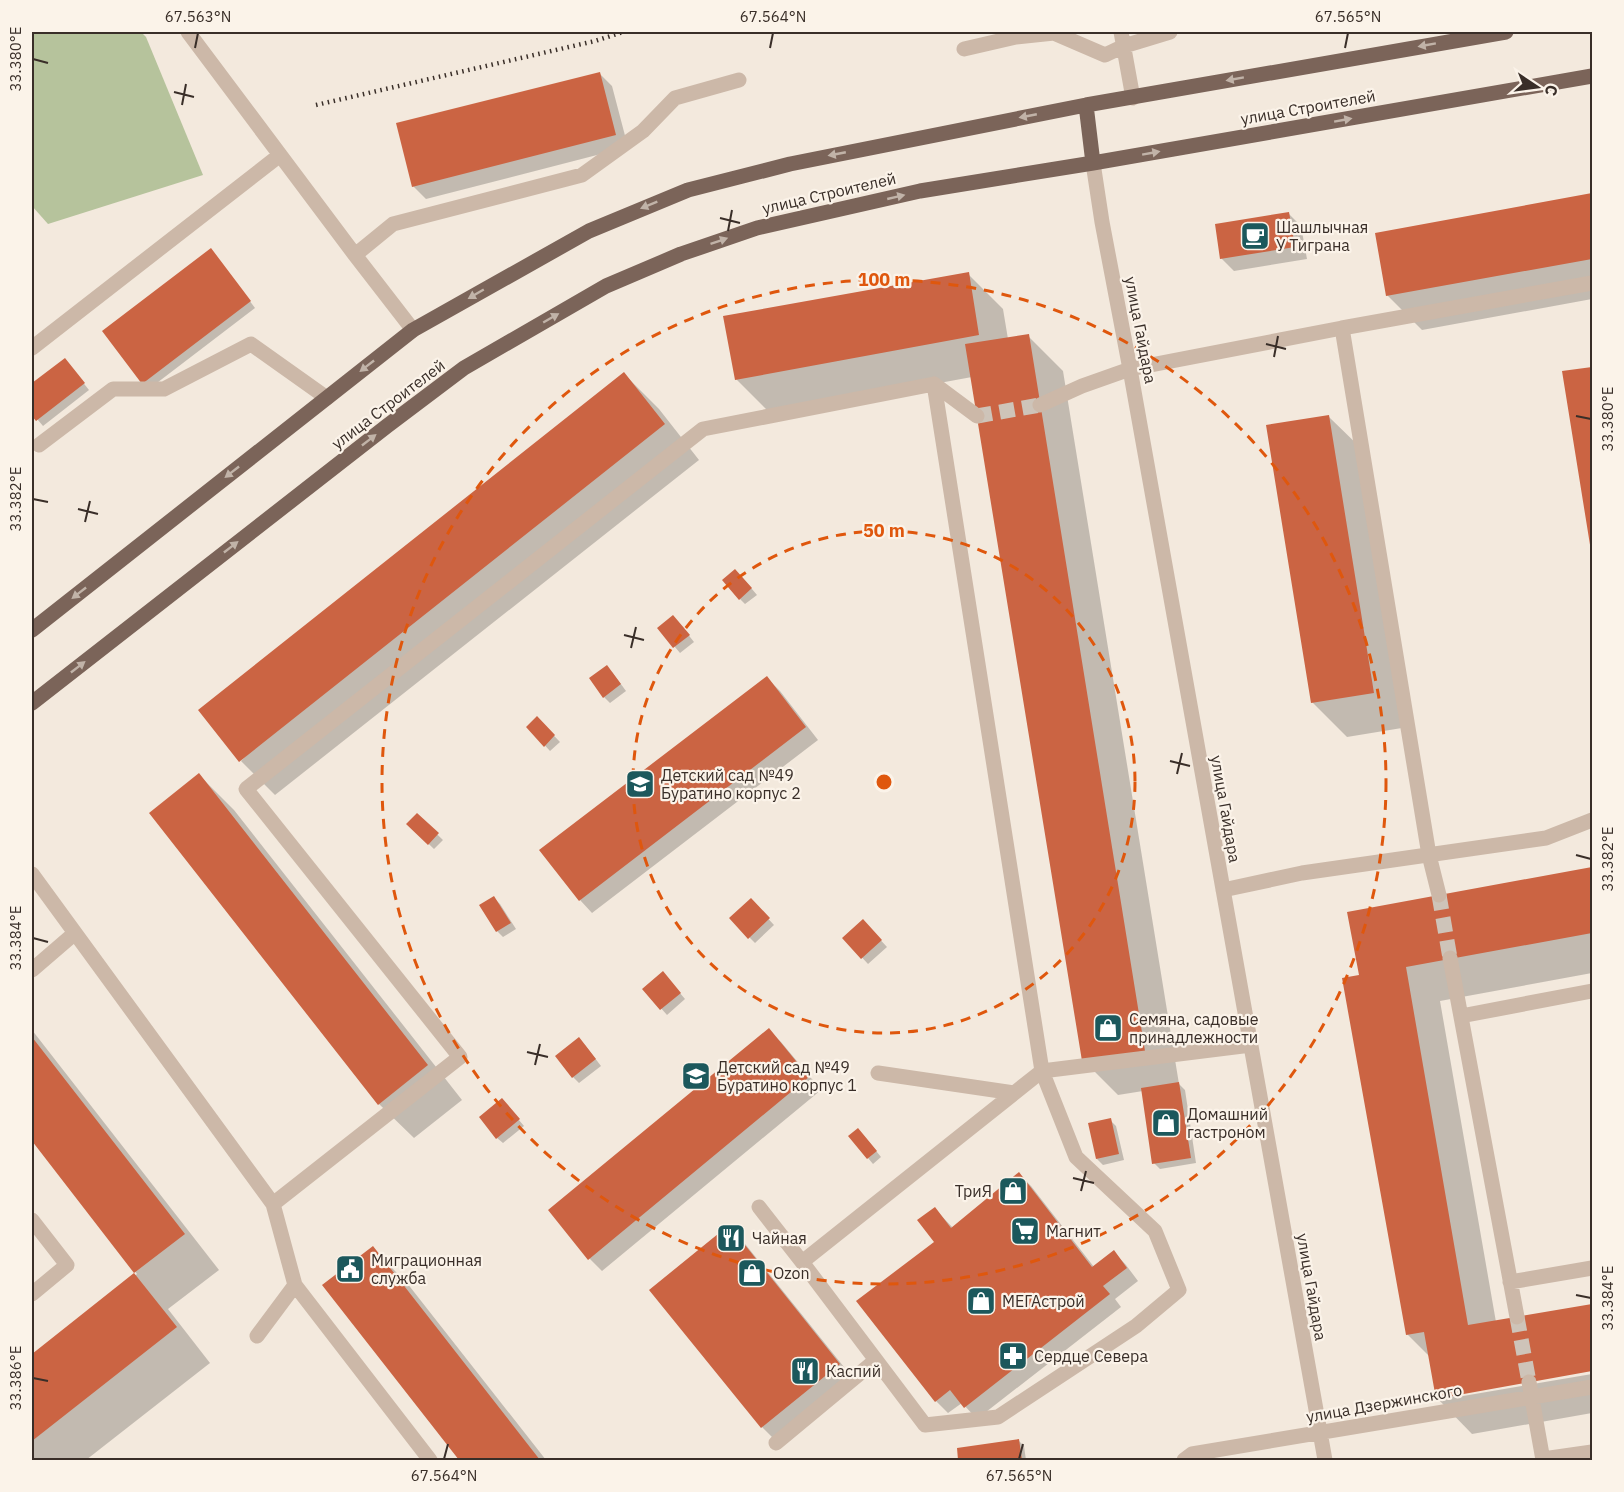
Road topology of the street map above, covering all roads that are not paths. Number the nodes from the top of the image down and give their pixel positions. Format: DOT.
graph roads {
  1 [pos="188,32"];
  2 [pos="1170,32"];
  3 [pos="1506,32"];
  4 [pos="1122,39"];
  5 [pos="964,49"];
  6 [pos="1593,76"];
  7 [pos="739,80"];
  8 [pos="1133,98"];
  9 [pos="1086,105"];
  10 [pos="280,155"];
  11 [pos="1094,163"];
  12 [pos="355,255"];
  13 [pos="1593,283"];
  14 [pos="1342,328"];
  15 [pos="413,330"];
  16 [pos="32,348"];
  17 [pos="1130,369"];
  18 [pos="934,384"];
  19 [pos="327,398"];
  20 [pos="1040,405"];
  21 [pos="977,416"];
  22 [pos="34,444"];
  23 [pos="32,630"];
  24 [pos="32,703"];
  25 [pos="1593,820"];
  26 [pos="1429,855"];
  27 [pos="32,874"];
  28 [pos="1222,890"];
  29 [pos="1439,895"];
  30 [pos="75,933"];
  31 [pos="1450,958"];
  32 [pos="32,970"];
  33 [pos="1593,991"];
  34 [pos="1461,1016"];
  35 [pos="1251,1045"];
  36 [pos="1041,1071"];
  37 [pos="878,1073"];
  38 [pos="1014,1093"];
  39 [pos="273,1204"];
  40 [pos="759,1207"];
  41 [pos="32,1220"];
  42 [pos="802,1262"];
  43 [pos="1593,1268"];
  44 [pos="1510,1282"];
  45 [pos="295,1285"];
  46 [pos="32,1294"];
  47 [pos="1517,1317"];
  48 [pos="258,1336"];
  49 [pos="876,1360"];
  50 [pos="1593,1386"];
  51 [pos="1530,1390"];
  52 [pos="1320,1433"];
  53 [pos="776,1443"];
  54 [pos="1593,1452"];
  55 [pos="1543,1460"];
  56 [pos="430,1461"];
  57 [pos="1184,1461"];
  58 [pos="1325,1461"];
  1 -- 10 [label="street"];
  2 -- 4 [label="street"];
  3 -- 8 [label="main road, one-way"];
  4 -- 5 [label="street"];
  4 -- 8 [label="street"];
  11 -- 6 [label="main road, улица Строителей, one-way"];
  7 -- 12 [label="street"];
  8 -- 9 [label="main road"];
  9 -- 11 [label="main road"];
  9 -- 15 [label="main road, one-way"];
  10 -- 12 [label="street"];
  10 -- 16 [label="street"];
  11 -- 17 [label="street, улица Гайдара"];
  24 -- 11 [label="main road, улица Строителей, one-way"];
  12 -- 15 [label="street"];
  13 -- 14 [label="street"];
  14 -- 17 [label="street"];
  14 -- 26 [label="street"];
  15 -- 19 [label="main road, one-way"];
  17 -- 20 [label="street"];
  17 -- 28 [label="street, улица Гайдара"];
  18 -- 21 [label="street"];
  18 -- 36 [label="street"];
  18 -- 39 [label="street"];
  19 -- 22 [label="street"];
  19 -- 23 [label="main road, one-way"];
  25 -- 26 [label="street"];
  26 -- 28 [label="street"];
  26 -- 29 [label="street"];
  27 -- 30 [label="street"];
  28 -- 35 [label="street, улица Гайдара"];
  30 -- 32 [label="street"];
  30 -- 39 [label="street"];
  31 -- 34 [label="street"];
  33 -- 34 [label="street"];
  34 -- 44 [label="street"];
  35 -- 36 [label="street"];
  35 -- 52 [label="street, улица Гайдара"];
  36 -- 38 [label="street"];
  36 -- 49 [label="street"];
  37 -- 38 [label="street"];
  38 -- 42 [label="street"];
  39 -- 45 [label="street"];
  40 -- 42 [label="street"];
  41 -- 46 [label="street"];
  42 -- 49 [label="street"];
  43 -- 44 [label="street"];
  44 -- 47 [label="street"];
  45 -- 48 [label="street"];
  45 -- 56 [label="street"];
  49 -- 53 [label="street"];
  50 -- 51 [label="street, улица Дзержинского"];
  51 -- 52 [label="street, улица Дзержинского"];
  51 -- 55 [label="street"];
  52 -- 57 [label="street, улица Дзержинского"];
  52 -- 58 [label="street, улица Гайдара"];
  54 -- 55 [label="street"];
}
